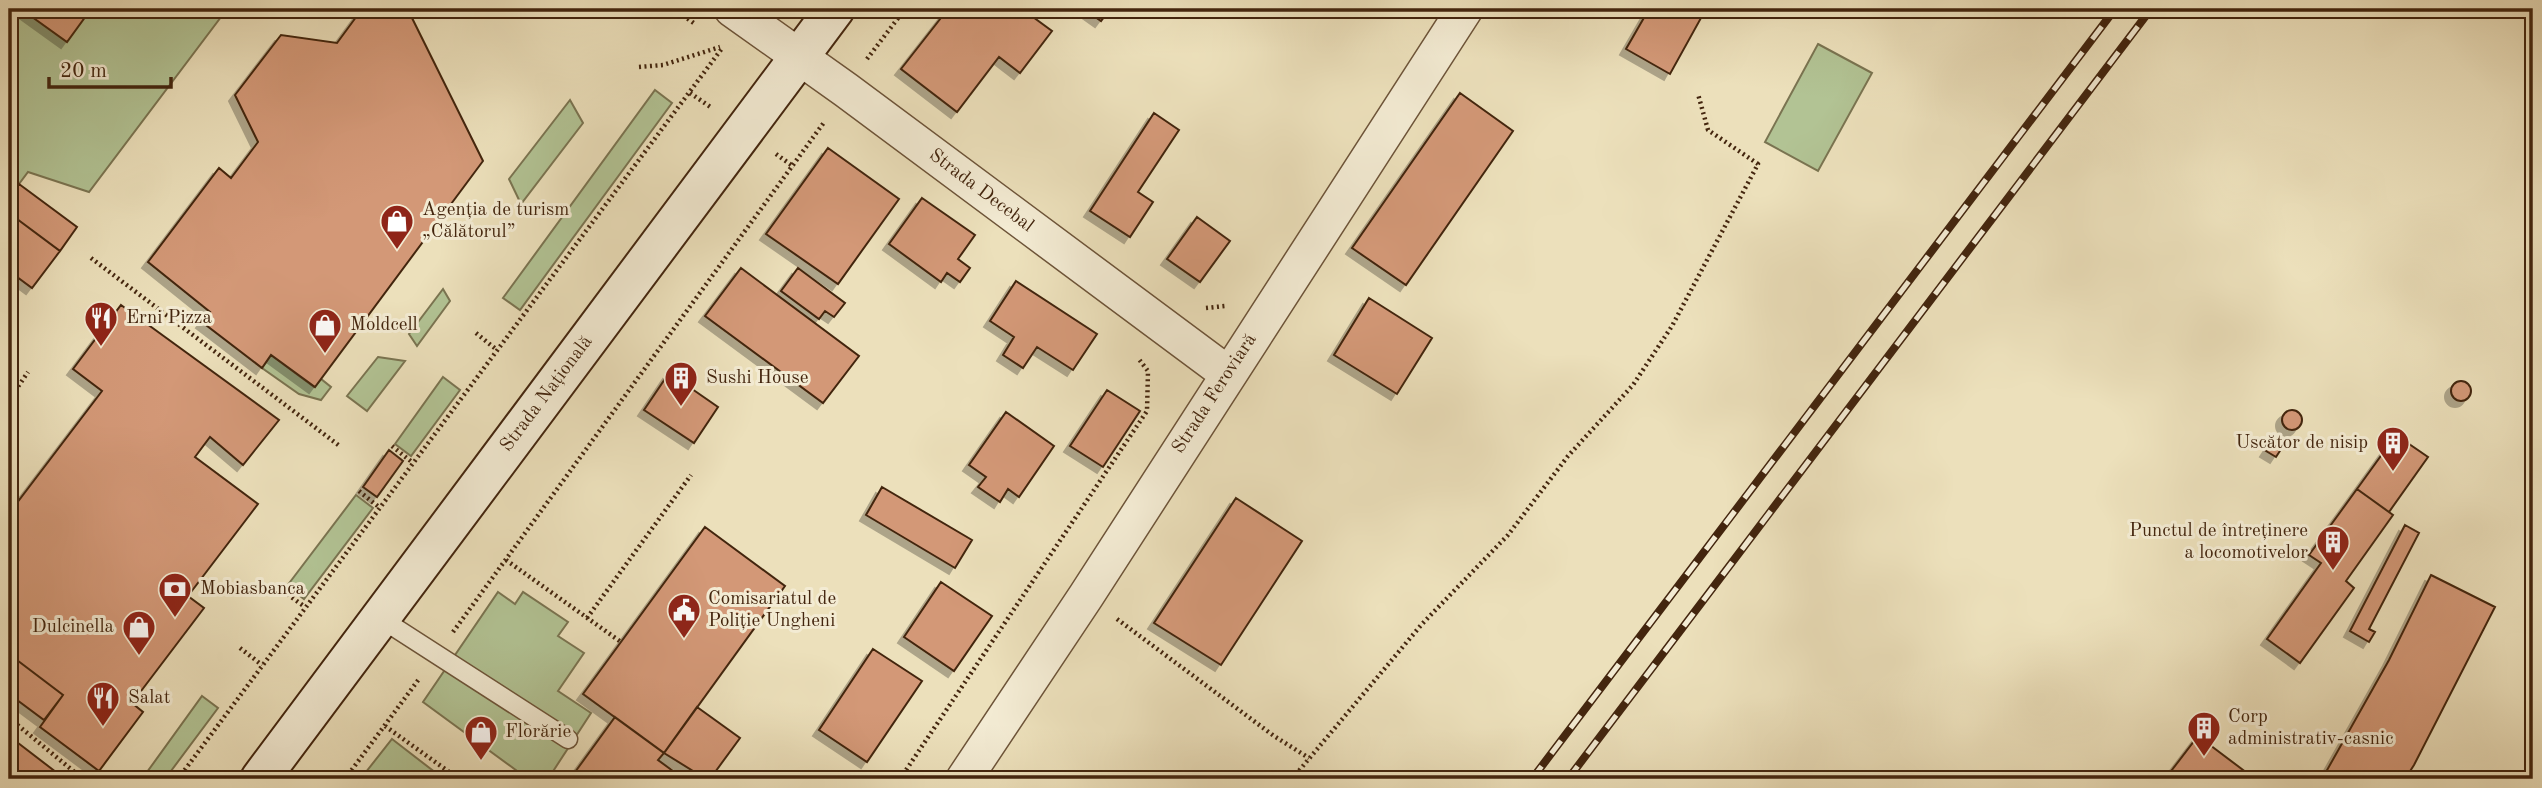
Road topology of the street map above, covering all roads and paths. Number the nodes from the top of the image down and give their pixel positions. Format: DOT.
graph roads {
  1 [pos="732,9"];
  2 [pos="905,9"];
  3 [pos="1465,9"];
  4 [pos="829,16"];
  5 [pos="799,57"];
  6 [pos="868,58"];
  7 [pos="639,66"];
  8 [pos="846,90"];
  9 [pos="1698,94"];
  10 [pos="825,121"];
  11 [pos="836,129"];
  12 [pos="91,258"];
  13 [pos="1231,303"];
  14 [pos="1199,308"];
  15 [pos="477,333"];
  16 [pos="497,350"];
  17 [pos="1136,355"];
  18 [pos="28,372"];
  19 [pos="1228,374"];
  20 [pos="9,400"];
  21 [pos="392,446"];
  22 [pos="341,447"];
  23 [pos="413,463"];
  24 [pos="691,475"];
  25 [pos="359,491"];
  26 [pos="380,508"];
  27 [pos="506,560"];
  28 [pos="283,591"];
  29 [pos="1086,596"];
  30 [pos="305,607"];
  31 [pos="380,618"];
  32 [pos="587,618"];
  33 [pos="621,642"];
  34 [pos="240,648"];
  35 [pos="437,654"];
  36 [pos="262,665"];
  37 [pos="9,718"];
  38 [pos="385,726"];
  39 [pos="568,739"];
  40 [pos="1309,758"];
  41 [pos="456,778"];
  42 [pos="83,779"];
  43 [pos="178,779"];
  44 [pos="260,779"];
  45 [pos="345,779"];
  46 [pos="900,779"];
  47 [pos="964,779"];
  48 [pos="1292,779"];
  1 -- 5 [label="street, Strada Decebal"];
  2 -- 6 [label="path"];
  3 -- 19 [label="street, Strada Feroviară"];
  4 -- 5 [label="street, Strada Națională"];
  4 -- 6 [label="path"];
  5 -- 8 [label="street, Strada Decebal"];
  5 -- 31 [label="street, Strada Națională"];
  6 -- 8 [label="path"];
  7 -- 16 [label="path"];
  8 -- 10 [label="path"];
  8 -- 19 [label="street, Strada Decebal"];
  9 -- 40 [label="path"];
  10 -- 11 [label="path"];
  10 -- 27 [label="path"];
  12 -- 22 [label="path"];
  13 -- 14 [label="path"];
  15 -- 16 [label="path"];
  16 -- 23 [label="path"];
  17 -- 46 [label="path"];
  18 -- 20 [label="path"];
  19 -- 29 [label="street, Strada Feroviară"];
  21 -- 23 [label="path"];
  23 -- 26 [label="path"];
  24 -- 32 [label="path"];
  25 -- 26 [label="path"];
  26 -- 30 [label="path"];
  27 -- 32 [label="path"];
  27 -- 35 [label="path"];
  28 -- 30 [label="path"];
  29 -- 40 [label="path"];
  29 -- 47 [label="street, Strada Feroviară"];
  30 -- 36 [label="path"];
  31 -- 35 [label="lane"];
  31 -- 44 [label="street, Strada Națională"];
  32 -- 33 [label="path"];
  34 -- 36 [label="path"];
  35 -- 38 [label="path"];
  35 -- 39 [label="lane"];
  36 -- 43 [label="path"];
  37 -- 42 [label="path"];
  38 -- 41 [label="path"];
  38 -- 45 [label="path"];
  40 -- 48 [label="path"];
}
